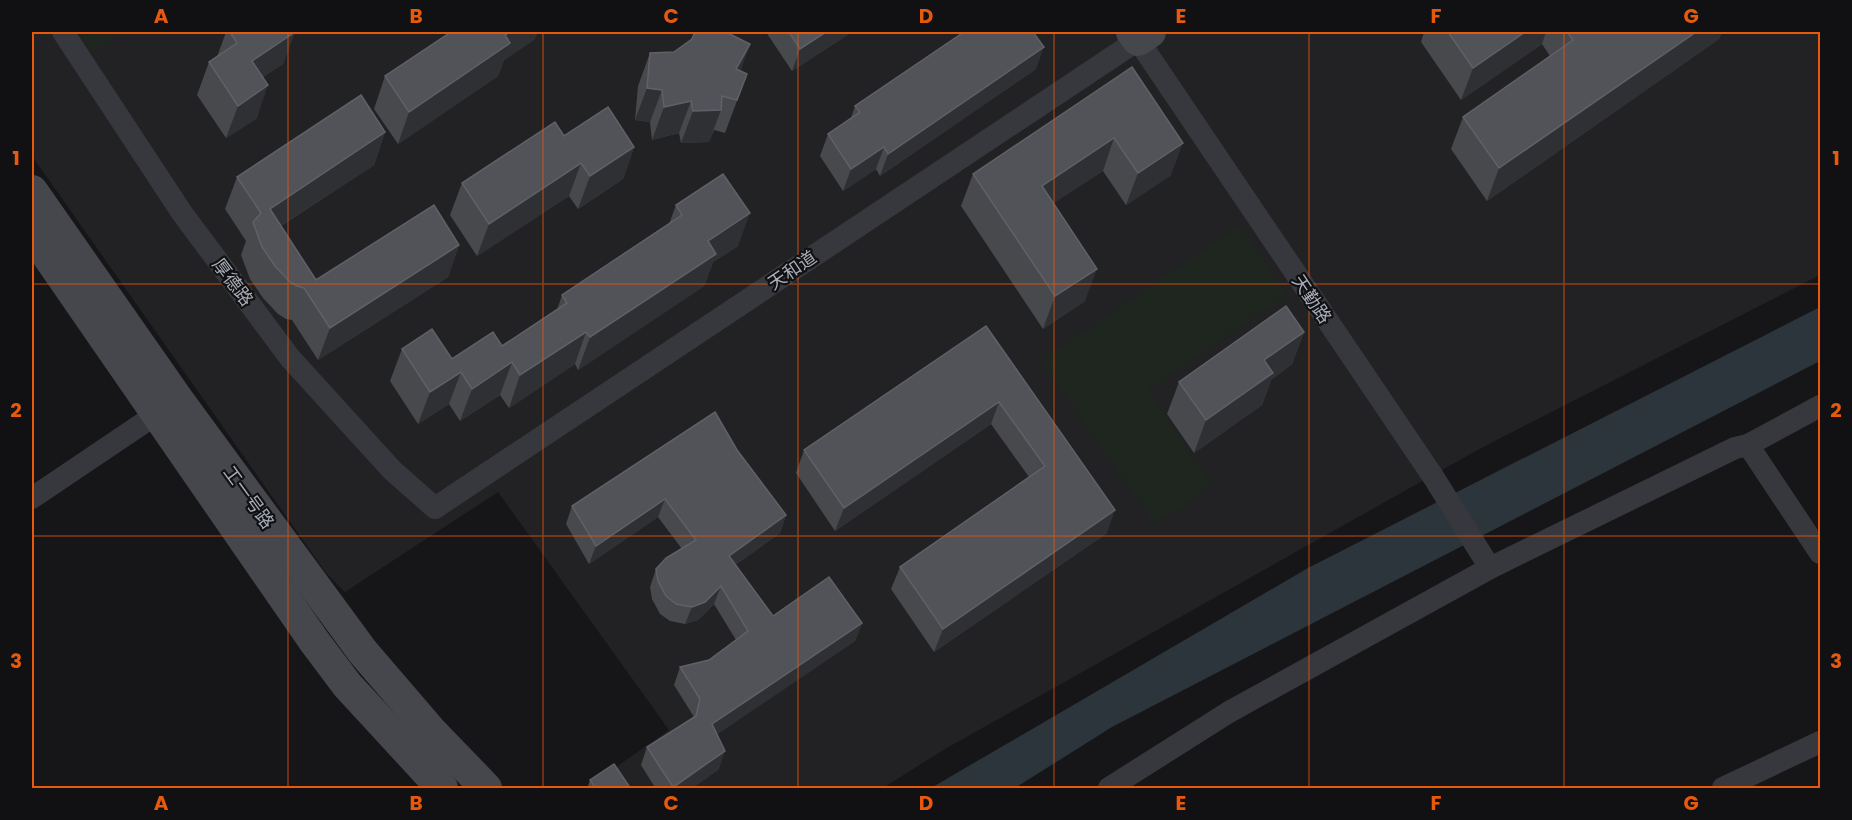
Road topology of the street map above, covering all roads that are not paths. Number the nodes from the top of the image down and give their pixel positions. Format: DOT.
graph roads {
  1 [pos="63,32"];
  2 [pos="1140,34"];
  3 [pos="32,191"];
  4 [pos="32,233"];
  5 [pos="1821,406"];
  6 [pos="168,407"];
  7 [pos="1748,446"];
  8 [pos="32,498"];
  9 [pos="435,508"];
  10 [pos="1821,553"];
  11 [pos="1490,567"];
  12 [pos="1821,742"];
  13 [pos="442,789"];
  14 [pos="486,789"];
  15 [pos="1109,789"];
  16 [pos="1723,789"];
  1 -- 9 [label="street, 厚德路"];
  2 -- 9 [label="street, 天和道"];
  2 -- 11 [label="street, 天勤路"];
  3 -- 6 [label="main road, 工一号路"];
  4 -- 6 [label="main road, 工一号路"];
  5 -- 7 [label="street"];
  6 -- 8 [label="street"];
  6 -- 13 [label="main road, 工一号路"];
  6 -- 14 [label="main road, 工一号路"];
  7 -- 10 [label="street"];
  7 -- 11 [label="street"];
  11 -- 15 [label="street"];
  12 -- 16 [label="street"];
}
